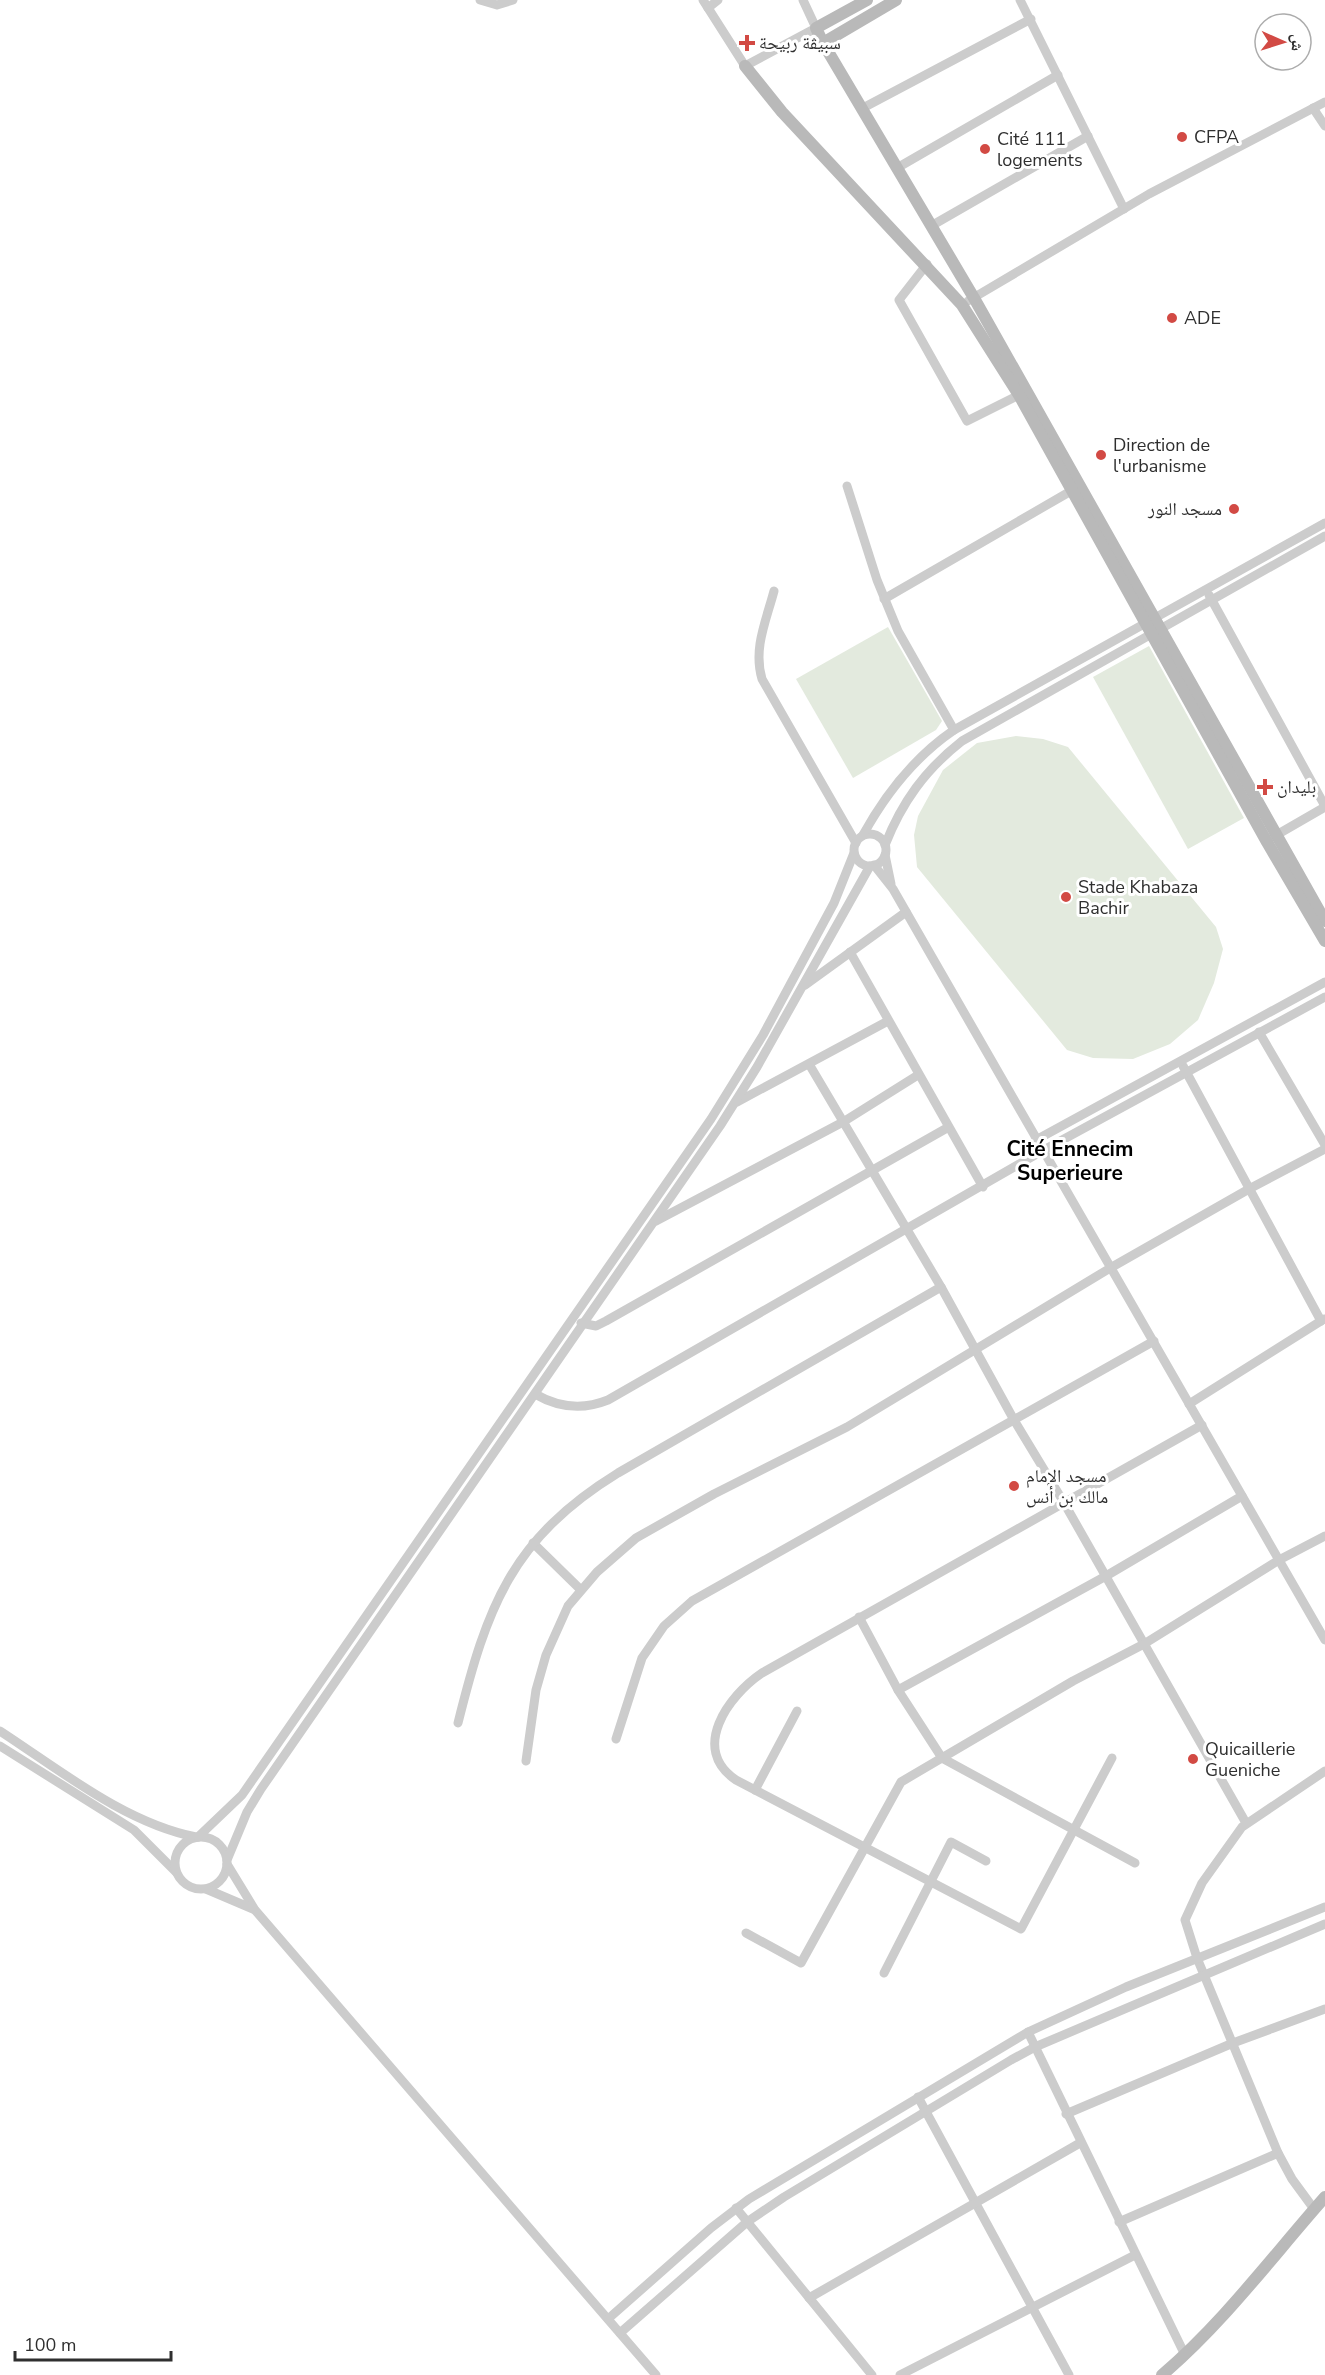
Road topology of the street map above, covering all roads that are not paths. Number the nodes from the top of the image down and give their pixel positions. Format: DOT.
graph roads {
  1 [pos="480,0"];
  2 [pos="513,0"];
  3 [pos="718,0"];
  4 [pos="803,0"];
  5 [pos="867,0"];
  6 [pos="896,0"];
  7 [pos="1020,0"];
  8 [pos="706,4"];
  9 [pos="1031,19"];
  10 [pos="816,28"];
  11 [pos="823,43"];
  12 [pos="745,66"];
  13 [pos="1058,75"];
  14 [pos="1324,104"];
  15 [pos="1313,108"];
  16 [pos="861,109"];
  17 [pos="1325,126"];
  18 [pos="1088,136"];
  19 [pos="897,168"];
  20 [pos="1124,209"];
  21 [pos="931,226"];
  22 [pos="927,264"];
  23 [pos="974,298"];
  24 [pos="962,305"];
  25 [pos="1019,395"];
  26 [pos="847,486"];
  27 [pos="1071,491"];
  28 [pos="1325,523"];
  29 [pos="1325,536"];
  30 [pos="774,591"];
  31 [pos="1206,591"];
  32 [pos="884,599"];
  33 [pos="1212,601"];
  34 [pos="1153,627"];
  35 [pos="954,730"];
  36 [pos="1325,807"];
  37 [pos="1271,839"];
  38 [pos="858,844"];
  39 [pos="885,845"];
  40 [pos="885,855"];
  41 [pos="872,866"];
  42 [pos="893,889"];
  43 [pos="906,912"];
  44 [pos="1325,921"];
  45 [pos="1325,941"];
  46 [pos="850,952"];
  47 [pos="1325,982"];
  48 [pos="802,986"];
  49 [pos="1325,997"];
  50 [pos="888,1021"];
  51 [pos="1259,1032"];
  52 [pos="1180,1061"];
  53 [pos="808,1064"];
  54 [pos="1186,1071"];
  55 [pos="918,1075"];
  56 [pos="735,1104"];
  57 [pos="843,1122"];
  58 [pos="947,1128"];
  59 [pos="1036,1140"];
  60 [pos="1325,1147"];
  61 [pos="1042,1151"];
  62 [pos="872,1172"];
  63 [pos="982,1187"];
  64 [pos="1249,1189"];
  65 [pos="654,1222"];
  66 [pos="907,1230"];
  67 [pos="1112,1268"];
  68 [pos="941,1287"];
  69 [pos="573,1318"];
  70 [pos="1323,1320"];
  71 [pos="584,1324"];
  72 [pos="1154,1341"];
  73 [pos="975,1348"];
  74 [pos="535,1394"];
  75 [pos="1189,1404"];
  76 [pos="1014,1420"];
  77 [pos="1202,1425"];
  78 [pos="1242,1496"];
  79 [pos="1063,1502"];
  80 [pos="1325,1536"];
  81 [pos="533,1543"];
  82 [pos="1279,1560"];
  83 [pos="1106,1576"];
  84 [pos="581,1590"];
  85 [pos="859,1617"];
  86 [pos="1325,1640"];
  87 [pos="1144,1644"];
  88 [pos="898,1690"];
  89 [pos="797,1711"];
  90 [pos="458,1723"];
  91 [pos="0,1731"];
  92 [pos="616,1739"];
  93 [pos="0,1746"];
  94 [pos="942,1758"];
  95 [pos="1112,1758"];
  96 [pos="526,1761"];
  97 [pos="1325,1771"];
  98 [pos="755,1790"];
  99 [pos="1246,1823"];
  100 [pos="1073,1831"];
  101 [pos="197,1837"];
  102 [pos="865,1848"];
  103 [pos="986,1861"];
  104 [pos="227,1862"];
  105 [pos="1135,1863"];
  106 [pos="176,1872"];
  107 [pos="929,1881"];
  108 [pos="206,1889"];
  109 [pos="1325,1907"];
  110 [pos="255,1910"];
  111 [pos="1325,1924"];
  112 [pos="746,1933"];
  113 [pos="1197,1958"];
  114 [pos="884,1973"];
  115 [pos="1204,1974"];
  116 [pos="1325,2009"];
  117 [pos="1028,2032"];
  118 [pos="1233,2043"];
  119 [pos="1035,2047"];
  120 [pos="918,2097"];
  121 [pos="927,2113"];
  122 [pos="1066,2114"];
  123 [pos="1080,2143"];
  124 [pos="1278,2153"];
  125 [pos="1325,2197"];
  126 [pos="975,2202"];
  127 [pos="736,2208"];
  128 [pos="1314,2210"];
  129 [pos="747,2222"];
  130 [pos="1119,2222"];
  131 [pos="1135,2255"];
  132 [pos="809,2298"];
  133 [pos="1032,2308"];
  134 [pos="608,2319"];
  135 [pos="620,2333"];
  136 [pos="1185,2355"];
  137 [pos="656,2375"];
  138 [pos="872,2375"];
  139 [pos="900,2375"];
  140 [pos="1069,2375"];
  141 [pos="1162,2375"];
  1 -- 2 [label="street"];
  3 -- 8 [label="street"];
  4 -- 10 [label="street"];
  5 -- 10 [label="street"];
  6 -- 11 [label="street"];
  7 -- 9 [label="street"];
  8 -- 12 [label="street"];
  9 -- 13 [label="street"];
  9 -- 16 [label="street"];
  10 -- 11 [label="street"];
  10 -- 12 [label="street"];
  11 -- 16 [label="street"];
  12 -- 22 [label="street"];
  13 -- 18 [label="street"];
  13 -- 19 [label="street"];
  14 -- 15 [label="street"];
  15 -- 17 [label="street"];
  15 -- 20 [label="street"];
  16 -- 19 [label="street"];
  18 -- 20 [label="street"];
  18 -- 21 [label="street"];
  19 -- 21 [label="street"];
  20 -- 23 [label="street"];
  21 -- 23 [label="street"];
  22 -- 24 [label="street"];
  22 -- 25 [label="street"];
  23 -- 24 [label="street"];
  23 -- 34 [label="street"];
  24 -- 25 [label="street"];
  25 -- 27 [label="street"];
  26 -- 32 [label="street"];
  27 -- 32 [label="street"];
  27 -- 34 [label="street"];
  28 -- 31 [label="street"];
  29 -- 33 [label="street"];
  30 -- 38 [label="street"];
  31 -- 33 [label="street"];
  31 -- 34 [label="street"];
  32 -- 35 [label="street"];
  33 -- 34 [label="street"];
  33 -- 36 [label="street"];
  34 -- 35 [label="street"];
  34 -- 37 [label="street"];
  34 -- 39 [label="street"];
  35 -- 38 [label="street"];
  36 -- 37 [label="street"];
  37 -- 44 [label="street"];
  37 -- 45 [label="street"];
  38 -- 39 [label="street"];
  38 -- 41 [label="street"];
  38 -- 69 [label="street"];
  39 -- 40 [label="street"];
  40 -- 41 [label="street"];
  40 -- 42 [label="street"];
  41 -- 42 [label="street"];
  41 -- 48 [label="street"];
  42 -- 43 [label="street"];
  43 -- 46 [label="street"];
  43 -- 59 [label="street"];
  46 -- 48 [label="street"];
  46 -- 50 [label="street"];
  47 -- 52 [label="street"];
  48 -- 56 [label="street"];
  49 -- 51 [label="street"];
  50 -- 53 [label="street"];
  50 -- 55 [label="street"];
  51 -- 54 [label="street"];
  51 -- 60 [label="street"];
  52 -- 54 [label="street"];
  52 -- 59 [label="street"];
  53 -- 56 [label="street"];
  53 -- 57 [label="street"];
  54 -- 61 [label="street"];
  54 -- 64 [label="street"];
  55 -- 57 [label="street"];
  55 -- 58 [label="street"];
  56 -- 65 [label="street"];
  57 -- 62 [label="street"];
  57 -- 65 [label="street"];
  58 -- 62 [label="street"];
  58 -- 63 [label="street"];
  59 -- 61 [label="street"];
  60 -- 64 [label="street"];
  61 -- 63 [label="street"];
  61 -- 67 [label="street"];
  62 -- 66 [label="street"];
  62 -- 71 [label="street"];
  63 -- 66 [label="street"];
  64 -- 67 [label="street"];
  64 -- 70 [label="street"];
  65 -- 71 [label="street"];
  66 -- 68 [label="street"];
  66 -- 74 [label="street"];
  67 -- 72 [label="street"];
  67 -- 73 [label="street"];
  68 -- 73 [label="street"];
  68 -- 81 [label="street"];
  69 -- 71 [label="street"];
  69 -- 101 [label="street"];
  70 -- 75 [label="street"];
  71 -- 74 [label="street"];
  72 -- 75 [label="street"];
  72 -- 76 [label="street"];
  73 -- 76 [label="street"];
  73 -- 84 [label="street"];
  74 -- 104 [label="street"];
  75 -- 77 [label="street"];
  76 -- 79 [label="street"];
  76 -- 92 [label="street"];
  77 -- 78 [label="street"];
  77 -- 79 [label="street"];
  78 -- 82 [label="street"];
  78 -- 83 [label="street"];
  79 -- 83 [label="street"];
  79 -- 85 [label="street"];
  80 -- 82 [label="street"];
  81 -- 84 [label="street"];
  81 -- 90 [label="street"];
  82 -- 86 [label="street"];
  82 -- 87 [label="street"];
  83 -- 87 [label="street"];
  83 -- 88 [label="street"];
  84 -- 96 [label="street"];
  85 -- 88 [label="street"];
  85 -- 98 [label="street"];
  87 -- 94 [label="street"];
  87 -- 99 [label="street"];
  88 -- 94 [label="street"];
  89 -- 98 [label="street"];
  91 -- 101 [label="street"];
  93 -- 106 [label="street"];
  94 -- 100 [label="street"];
  94 -- 102 [label="street"];
  95 -- 100 [label="street"];
  97 -- 99 [label="street"];
  98 -- 102 [label="street"];
  99 -- 113 [label="street"];
  100 -- 105 [label="street"];
  100 -- 107 [label="street"];
  101 -- 104 [label="street"];
  101 -- 106 [label="street"];
  102 -- 107 [label="street"];
  102 -- 112 [label="street"];
  103 -- 107 [label="street"];
  104 -- 108 [label="street"];
  104 -- 110 [label="street"];
  106 -- 108 [label="street"];
  107 -- 114 [label="street"];
  108 -- 110 [label="street"];
  109 -- 113 [label="street"];
  110 -- 134 [label="street"];
  111 -- 115 [label="street"];
  113 -- 115 [label="street"];
  113 -- 117 [label="street"];
  115 -- 118 [label="street"];
  115 -- 119 [label="street"];
  116 -- 118 [label="street"];
  117 -- 119 [label="street"];
  117 -- 120 [label="street"];
  118 -- 122 [label="street"];
  118 -- 124 [label="street"];
  119 -- 121 [label="street"];
  119 -- 122 [label="street"];
  120 -- 121 [label="street"];
  120 -- 127 [label="street"];
  121 -- 126 [label="street"];
  121 -- 129 [label="street"];
  122 -- 123 [label="street"];
  123 -- 126 [label="street"];
  123 -- 130 [label="street"];
  124 -- 128 [label="street"];
  124 -- 130 [label="street"];
  125 -- 128 [label="street"];
  126 -- 132 [label="street"];
  126 -- 133 [label="street"];
  127 -- 129 [label="street"];
  127 -- 134 [label="street"];
  128 -- 136 [label="street"];
  129 -- 132 [label="street"];
  129 -- 135 [label="street"];
  130 -- 131 [label="street"];
  131 -- 133 [label="street"];
  131 -- 136 [label="street"];
  132 -- 138 [label="street"];
  133 -- 139 [label="street"];
  133 -- 140 [label="street"];
  134 -- 135 [label="street"];
  135 -- 137 [label="street"];
  136 -- 141 [label="street"];
}
